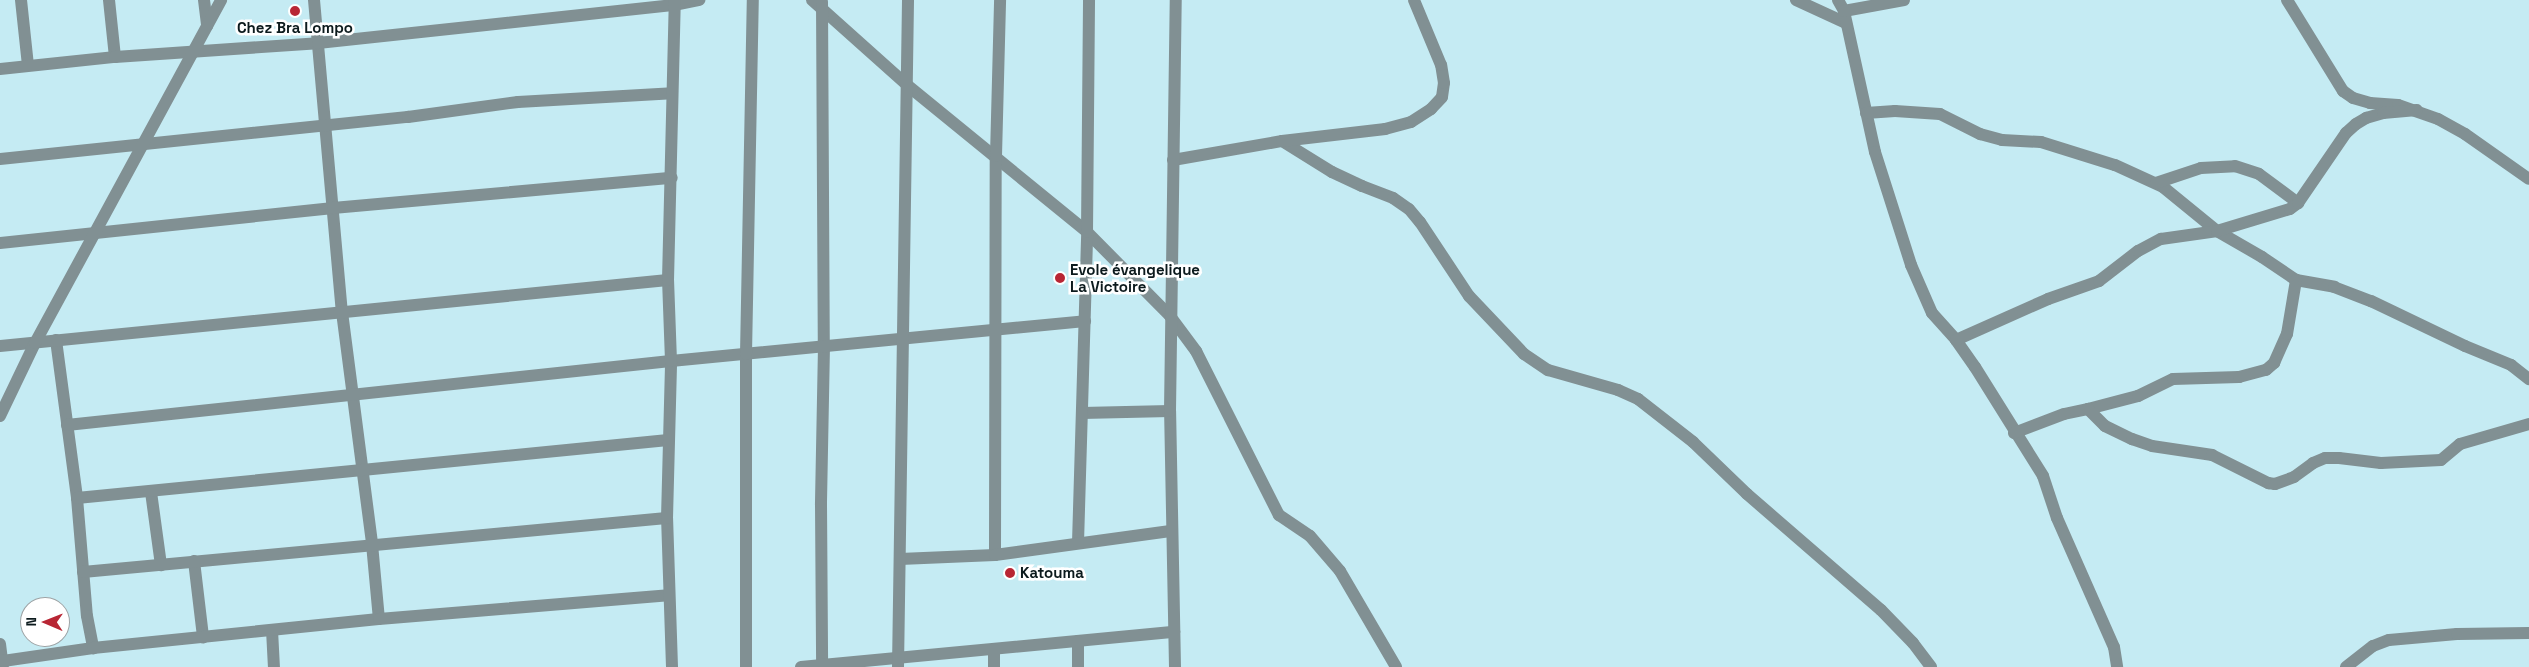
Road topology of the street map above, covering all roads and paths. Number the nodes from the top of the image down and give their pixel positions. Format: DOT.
graph roads {
  1 [pos="21,0"];
  2 [pos="109,0"];
  3 [pos="204,0"];
  4 [pos="222,0"];
  5 [pos="314,0"];
  6 [pos="699,0"];
  7 [pos="753,0"];
  8 [pos="908,0"];
  9 [pos="1000,0"];
  10 [pos="1089,0"];
  11 [pos="1176,0"];
  12 [pos="1414,0"];
  13 [pos="1796,0"];
  14 [pos="1904,0"];
  15 [pos="2287,0"];
  16 [pos="818,2"];
  17 [pos="675,3"];
  18 [pos="1843,11"];
  19 [pos="207,26"];
  20 [pos="318,43"];
  21 [pos="192,52"];
  22 [pos="115,57"];
  23 [pos="28,65"];
  24 [pos="0,69"];
  25 [pos="907,85"];
  26 [pos="672,92"];
  27 [pos="2418,110"];
  28 [pos="1866,113"];
  29 [pos="324,126"];
  30 [pos="1282,141"];
  31 [pos="142,144"];
  32 [pos="996,156"];
  33 [pos="0,159"];
  34 [pos="1173,160"];
  35 [pos="672,178"];
  36 [pos="2529,179"];
  37 [pos="2156,182"];
  38 [pos="2298,203"];
  39 [pos="333,208"];
  40 [pos="2218,231"];
  41 [pos="1087,232"];
  42 [pos="94,233"];
  43 [pos="0,243"];
  44 [pos="668,280"];
  45 [pos="2296,280"];
  46 [pos="342,312"];
  47 [pos="1170,316"];
  48 [pos="1085,322"];
  49 [pos="997,330"];
  50 [pos="903,339"];
  51 [pos="56,340"];
  52 [pos="1956,340"];
  53 [pos="35,343"];
  54 [pos="0,346"];
  55 [pos="824,346"];
  56 [pos="746,354"];
  57 [pos="671,361"];
  58 [pos="2529,379"];
  59 [pos="352,395"];
  60 [pos="2088,409"];
  61 [pos="1170,411"];
  62 [pos="1082,413"];
  63 [pos="0,416"];
  64 [pos="2529,424"];
  65 [pos="66,425"];
  66 [pos="2014,433"];
  67 [pos="668,440"];
  68 [pos="362,469"];
  69 [pos="151,492"];
  70 [pos="77,498"];
  71 [pos="667,518"];
  72 [pos="1170,531"];
  73 [pos="1078,543"];
  74 [pos="372,544"];
  75 [pos="995,555"];
  76 [pos="900,558"];
  77 [pos="194,561"];
  78 [pos="161,565"];
  79 [pos="83,572"];
  80 [pos="668,595"];
  81 [pos="379,619"];
  82 [pos="272,630"];
  83 [pos="1174,632"];
  84 [pos="2529,633"];
  85 [pos="203,637"];
  86 [pos="1078,641"];
  87 [pos="0,644"];
  88 [pos="93,648"];
  89 [pos="994,649"];
  90 [pos="898,662"];
  91 [pos="3,664"];
  92 [pos="822,666"];
  93 [pos="274,667"];
  94 [pos="672,667"];
  95 [pos="746,667"];
  96 [pos="801,667"];
  97 [pos="994,667"];
  98 [pos="1078,667"];
  99 [pos="1175,667"];
  100 [pos="1396,667"];
  101 [pos="1931,667"];
  102 [pos="2117,667"];
  103 [pos="2346,667"];
  1 -- 23 [label="street"];
  2 -- 22 [label="street"];
  3 -- 19 [label="street"];
  4 -- 19 [label="street"];
  5 -- 20 [label="street"];
  6 -- 17 [label="street"];
  7 -- 56 [label="street"];
  8 -- 25 [label="street"];
  9 -- 32 [label="street"];
  10 -- 41 [label="street"];
  11 -- 34 [label="street"];
  12 -- 30 [label="street"];
  13 -- 18 [label="street"];
  14 -- 18 [label="street"];
  15 -- 27 [label="street"];
  16 -- 25 [label="street"];
  16 -- 55 [label="street"];
  17 -- 20 [label="street"];
  17 -- 26 [label="street"];
  18 -- 28 [label="street"];
  19 -- 21 [label="street"];
  20 -- 21 [label="street"];
  20 -- 29 [label="street"];
  21 -- 22 [label="street"];
  21 -- 31 [label="street"];
  22 -- 23 [label="street"];
  23 -- 24 [label="street"];
  25 -- 32 [label="street"];
  25 -- 50 [label="street"];
  26 -- 29 [label="street"];
  26 -- 35 [label="street"];
  27 -- 36 [label="street"];
  27 -- 38 [label="street"];
  28 -- 37 [label="street"];
  28 -- 52 [label="street"];
  29 -- 31 [label="street"];
  29 -- 39 [label="street"];
  30 -- 34 [label="street"];
  30 -- 101 [label="street"];
  31 -- 33 [label="street"];
  31 -- 42 [label="street"];
  32 -- 41 [label="street"];
  32 -- 49 [label="street"];
  34 -- 47 [label="street"];
  35 -- 39 [label="street"];
  35 -- 44 [label="street"];
  37 -- 38 [label="street"];
  37 -- 40 [label="street"];
  38 -- 40 [label="street"];
  39 -- 42 [label="street"];
  39 -- 46 [label="street"];
  40 -- 45 [label="street"];
  40 -- 52 [label="street"];
  41 -- 47 [label="street"];
  41 -- 48 [label="street"];
  42 -- 43 [label="street"];
  42 -- 53 [label="street"];
  44 -- 46 [label="street"];
  44 -- 57 [label="street"];
  45 -- 58 [label="street"];
  45 -- 60 [label="street"];
  46 -- 51 [label="street"];
  46 -- 59 [label="street"];
  47 -- 61 [label="street"];
  47 -- 100 [label="street"];
  48 -- 49 [label="street"];
  48 -- 62 [label="street"];
  49 -- 50 [label="street"];
  49 -- 75 [label="street"];
  50 -- 55 [label="street"];
  50 -- 76 [label="street"];
  51 -- 53 [label="street"];
  51 -- 65 [label="street"];
  52 -- 66 [label="street"];
  53 -- 54 [label="street"];
  53 -- 63 [label="street"];
  55 -- 56 [label="street"];
  55 -- 92 [label="street"];
  56 -- 57 [label="street"];
  56 -- 95 [label="street"];
  57 -- 59 [label="street"];
  57 -- 67 [label="street"];
  59 -- 65 [label="street"];
  59 -- 68 [label="street"];
  60 -- 64 [label="street"];
  60 -- 66 [label="street"];
  61 -- 62 [label="street"];
  61 -- 72 [label="street"];
  62 -- 73 [label="street"];
  65 -- 70 [label="street"];
  66 -- 102 [label="street"];
  67 -- 68 [label="street"];
  67 -- 71 [label="street"];
  68 -- 69 [label="street"];
  68 -- 74 [label="street"];
  69 -- 70 [label="street"];
  69 -- 78 [label="street"];
  70 -- 79 [label="street"];
  71 -- 74 [label="street"];
  71 -- 80 [label="street"];
  72 -- 73 [label="street"];
  72 -- 83 [label="street"];
  73 -- 75 [label="street"];
  74 -- 77 [label="street"];
  74 -- 81 [label="street"];
  75 -- 76 [label="street"];
  76 -- 90 [label="street"];
  77 -- 78 [label="street"];
  77 -- 85 [label="street"];
  78 -- 79 [label="street"];
  79 -- 88 [label="street"];
  80 -- 81 [label="street"];
  80 -- 94 [label="street"];
  81 -- 82 [label="street"];
  82 -- 85 [label="street"];
  82 -- 93 [label="street"];
  83 -- 86 [label="street"];
  83 -- 99 [label="street"];
  84 -- 103 [label="street"];
  85 -- 88 [label="street"];
  86 -- 89 [label="street"];
  86 -- 98 [label="street"];
  87 -- 91 [label="street"];
  88 -- 91 [label="street"];
  89 -- 90 [label="street"];
  89 -- 97 [label="street"];
  90 -- 92 [label="street"];
  92 -- 96 [label="street"];
}
